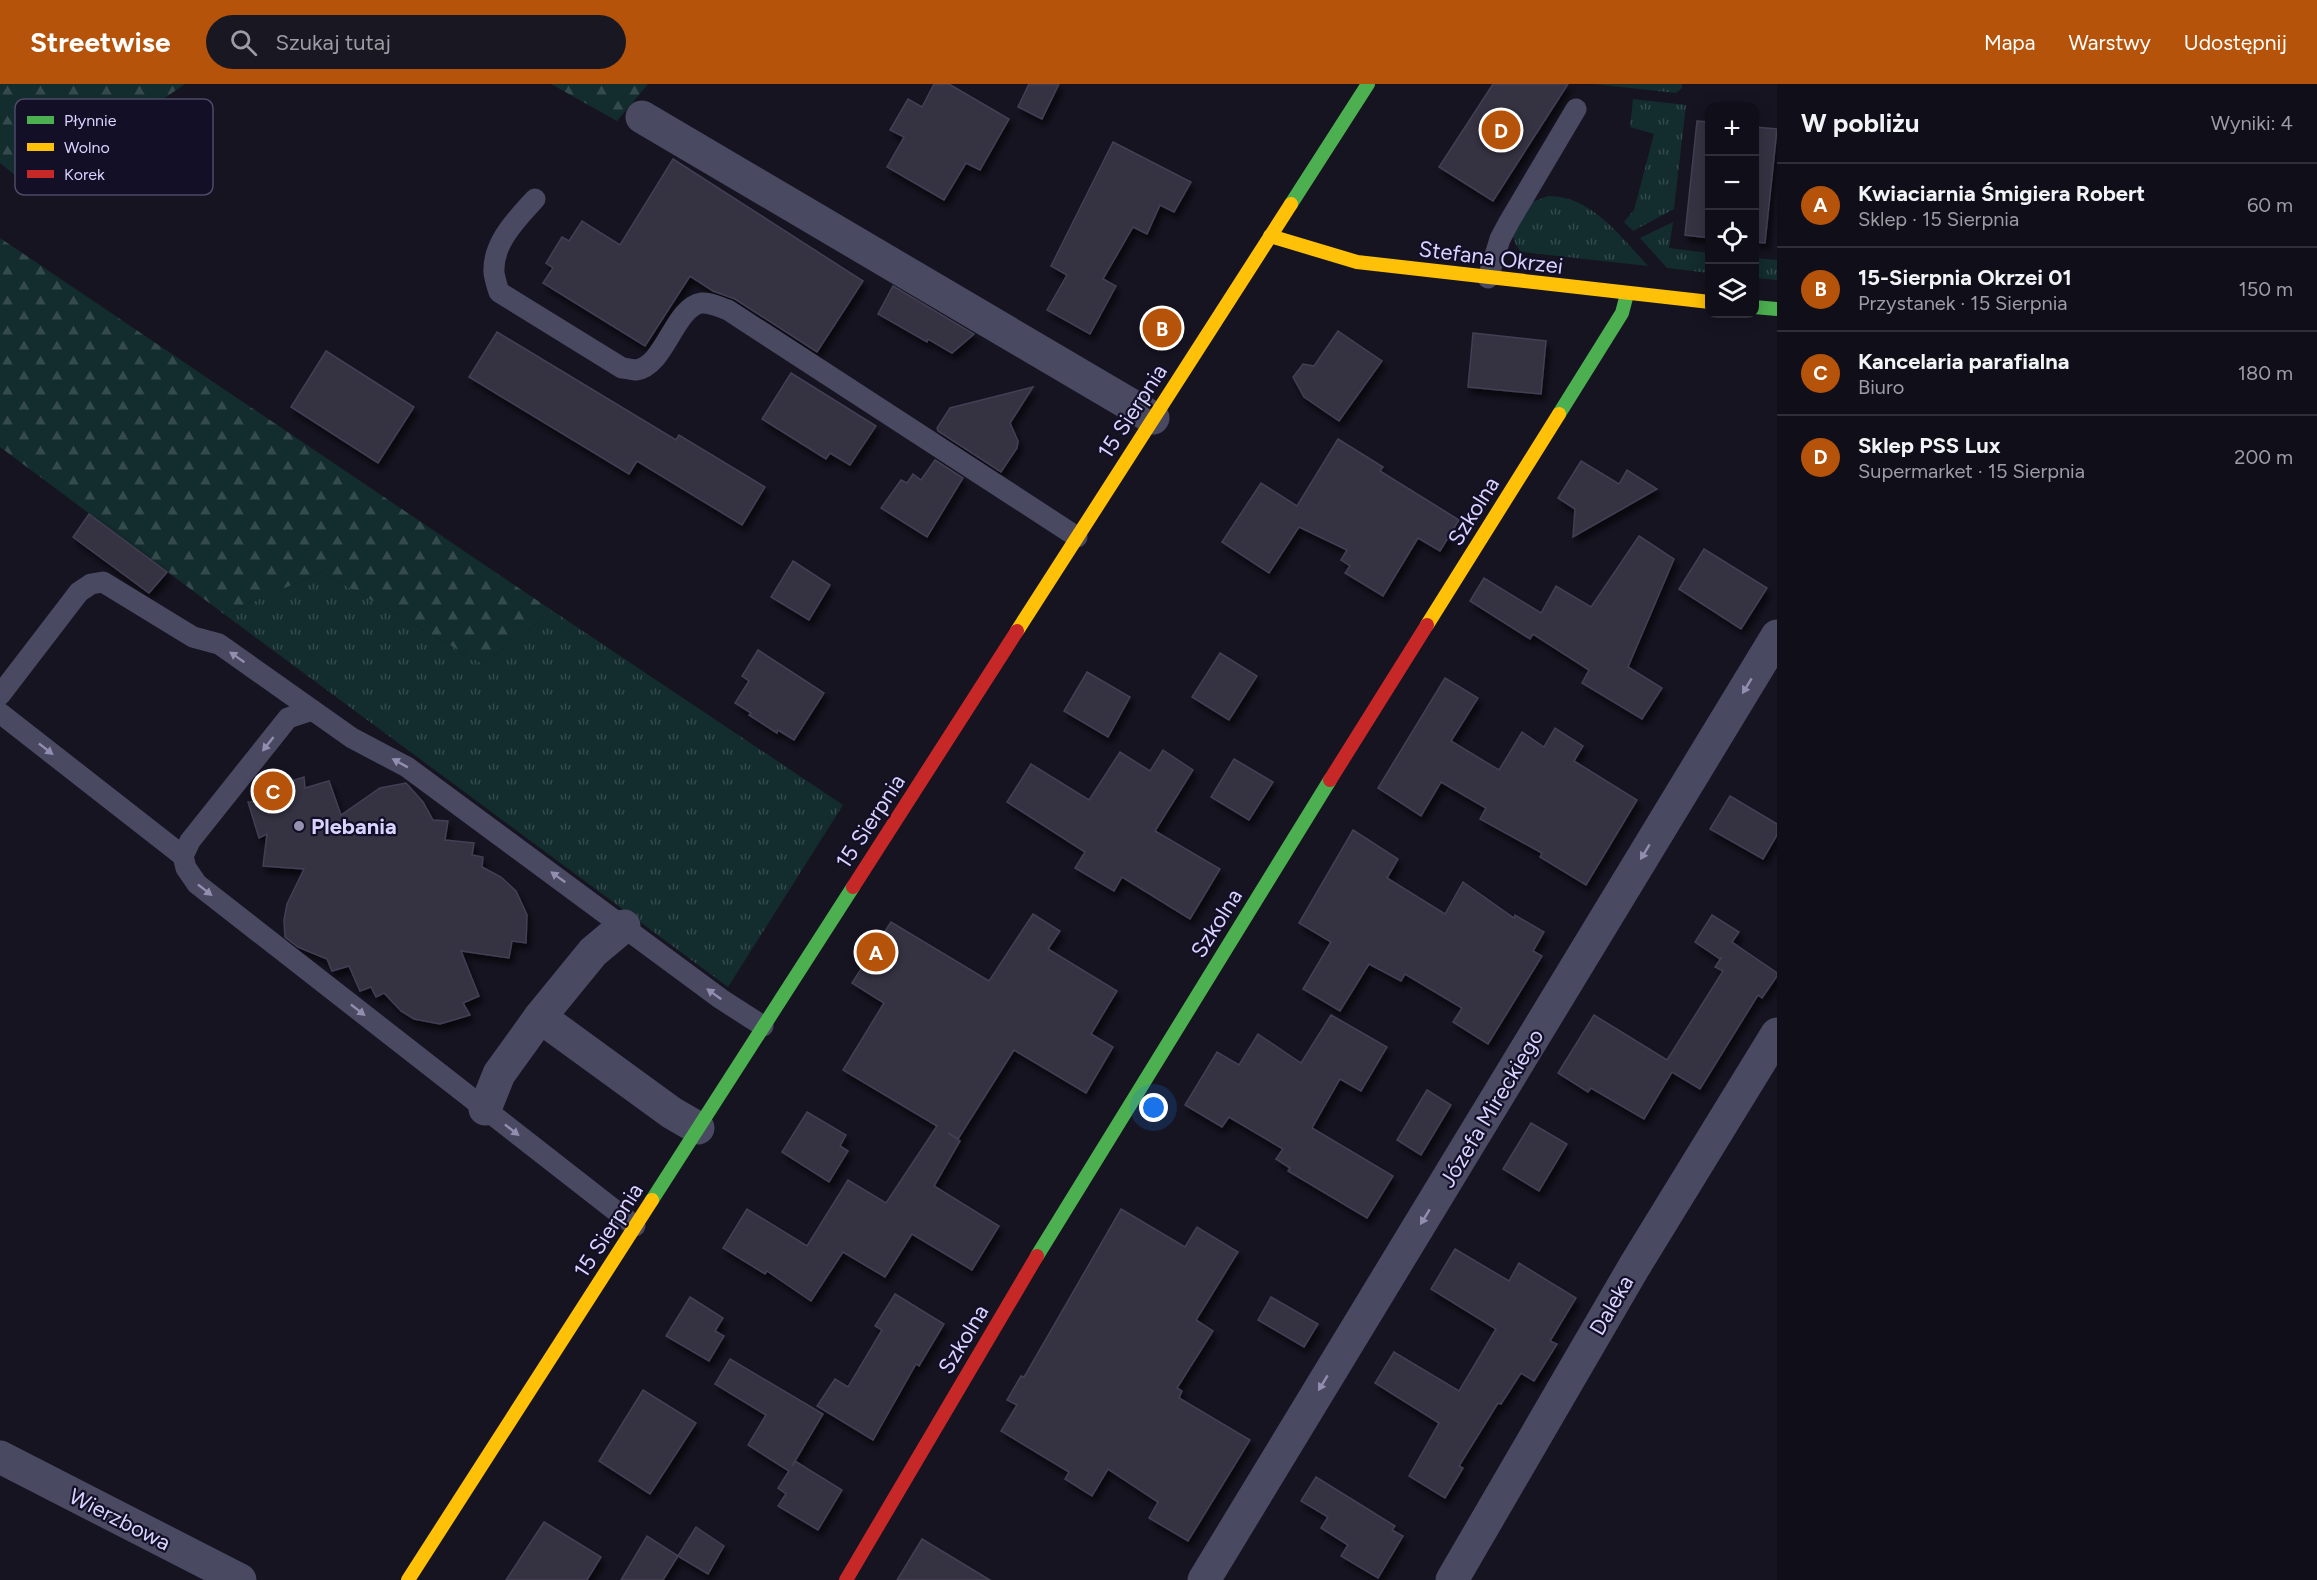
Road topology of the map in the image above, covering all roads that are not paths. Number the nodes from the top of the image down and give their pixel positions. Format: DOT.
graph roads {
  1 [pos="1368,84"];
  2 [pos="1576,109"];
  3 [pos="642,117"];
  4 [pos="535,199"];
  5 [pos="1270,236"];
  6 [pos="1488,278"];
  7 [pos="1627,294"];
  8 [pos="1705,302"];
  9 [pos="1759,307"];
  10 [pos="1777,309"];
  11 [pos="1153,418"];
  12 [pos="1077,537"];
  13 [pos="1777,636"];
  14 [pos="0,695"];
  15 [pos="312,710"];
  16 [pos="0,713"];
  17 [pos="183,856"];
  18 [pos="624,926"];
  19 [pos="540,1017"];
  20 [pos="763,1026"];
  21 [pos="1777,1034"];
  22 [pos="485,1109"];
  23 [pos="698,1128"];
  24 [pos="635,1226"];
  25 [pos="0,1457"];
  26 [pos="240,1580"];
  27 [pos="408,1580"];
  28 [pos="846,1580"];
  29 [pos="1204,1580"];
  30 [pos="1452,1580"];
  1 -- 5 [label="street, 15 Sierpnia"];
  2 -- 6 [label="lane"];
  3 -- 11 [label="street"];
  4 -- 12 [label="lane"];
  5 -- 6 [label="street, Stefana Okrzei"];
  5 -- 11 [label="street, 15 Sierpnia"];
  6 -- 7 [label="street, Stefana Okrzei"];
  7 -- 8 [label="street, Stefana Okrzei"];
  7 -- 28 [label="street, Szkolna"];
  9 -- 10 [label="street"];
  11 -- 12 [label="street, 15 Sierpnia"];
  12 -- 20 [label="street, 15 Sierpnia"];
  13 -- 29 [label="street, Józefa Mireckiego, one-way"];
  15 -- 14 [label="lane, one-way"];
  15 -- 17 [label="lane, one-way"];
  18 -- 15 [label="lane, one-way"];
  16 -- 17 [label="lane, one-way"];
  17 -- 22 [label="lane, one-way"];
  18 -- 19 [label="street"];
  20 -- 18 [label="lane, one-way"];
  19 -- 22 [label="street"];
  19 -- 23 [label="street"];
  20 -- 23 [label="street, 15 Sierpnia"];
  21 -- 30 [label="street, Daleka"];
  22 -- 24 [label="lane, one-way"];
  23 -- 24 [label="street, 15 Sierpnia"];
  24 -- 27 [label="street, 15 Sierpnia"];
  25 -- 26 [label="street, Wierzbowa"];
}
